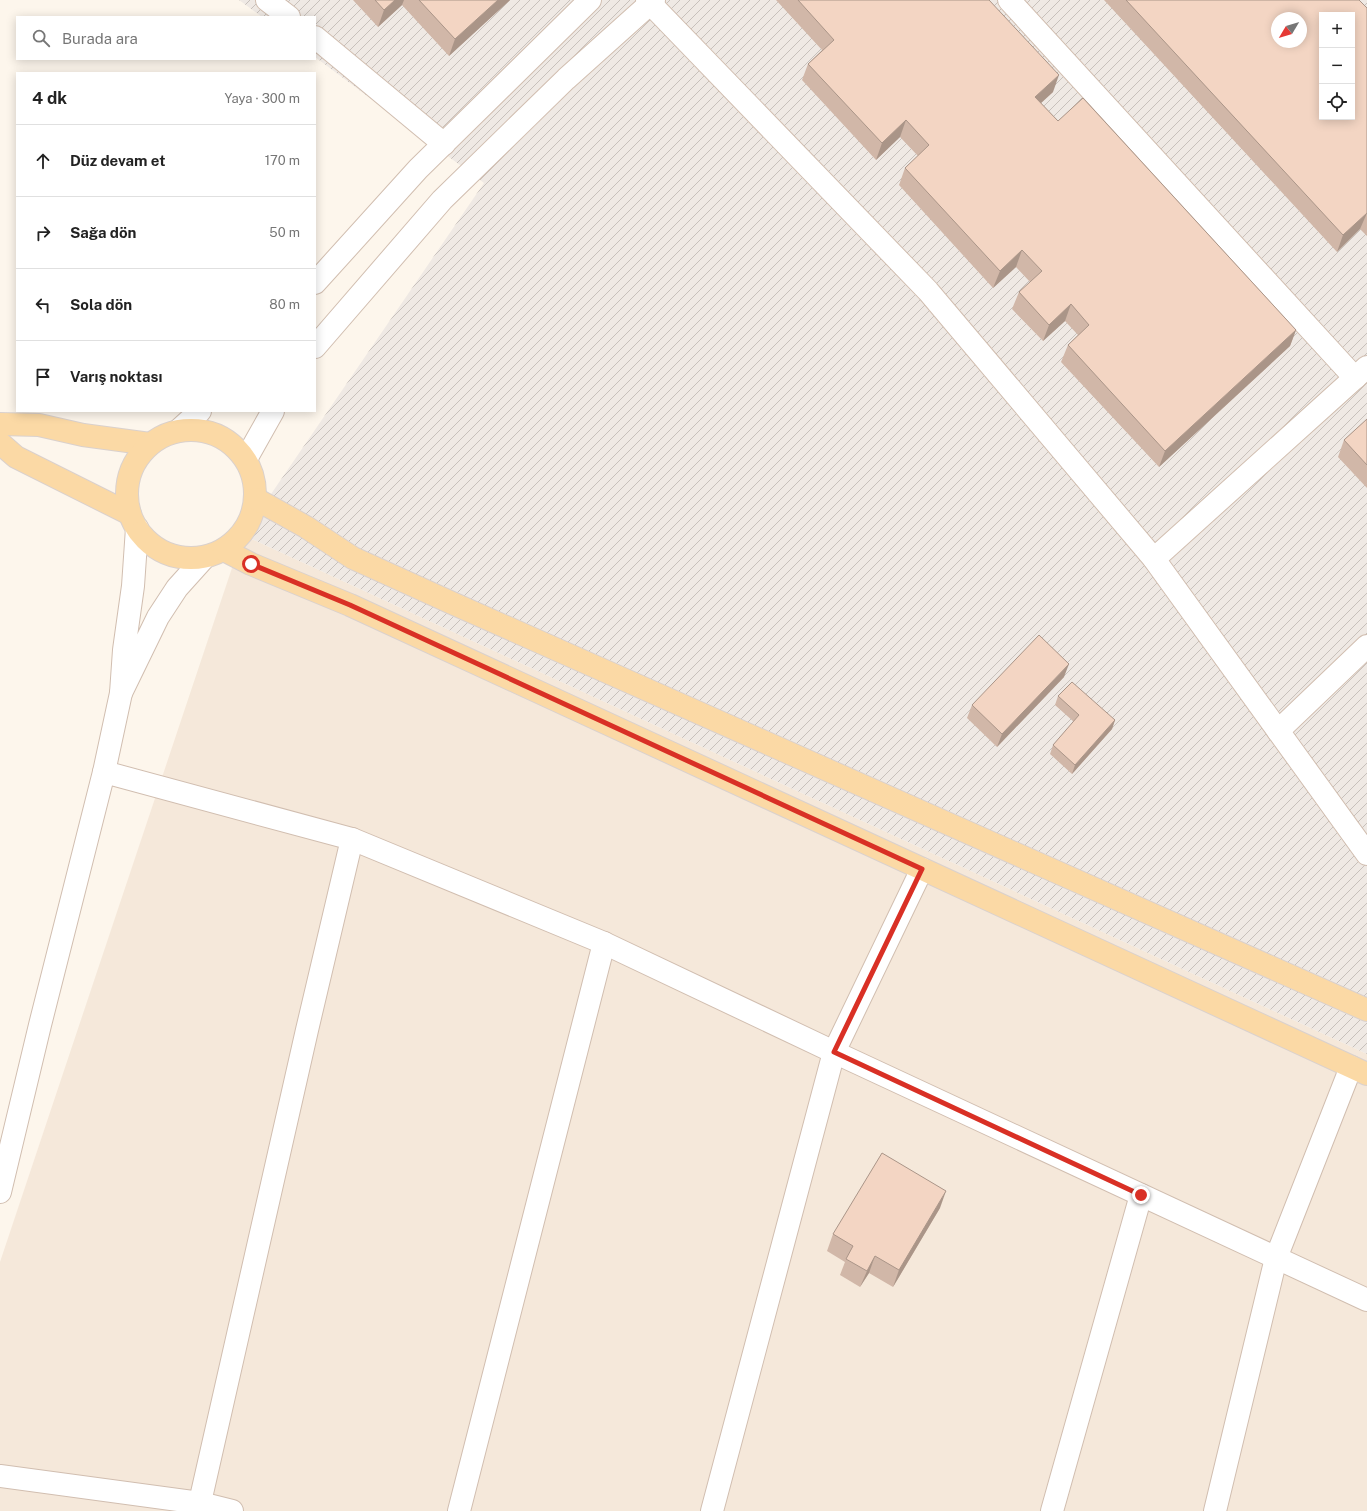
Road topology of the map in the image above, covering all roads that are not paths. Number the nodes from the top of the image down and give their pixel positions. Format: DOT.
graph roads {
  1 [pos="267,0"];
  2 [pos="590,0"];
  3 [pos="1009,0"];
  4 [pos="650,1"];
  5 [pos="288,16"];
  6 [pos="316,38"];
  7 [pos="444,144"];
  8 [pos="316,282"];
  9 [pos="316,346"];
  10 [pos="1361,372"];
  11 [pos="199,412"];
  12 [pos="273,412"];
  13 [pos="0,424"];
  14 [pos="178,431"];
  15 [pos="0,442"];
  16 [pos="150,444"];
  17 [pos="246,459"];
  18 [pos="256,499"];
  19 [pos="133,521"];
  20 [pos="214,554"];
  21 [pos="1154,559"];
  22 [pos="1367,646"];
  23 [pos="121,694"];
  24 [pos="1278,731"];
  25 [pos="104,772"];
  26 [pos="352,839"];
  27 [pos="1367,854"];
  28 [pos="922,869"];
  29 [pos="604,943"];
  30 [pos="1367,1010"];
  31 [pos="834,1052"];
  32 [pos="1359,1071"];
  33 [pos="0,1192"];
  34 [pos="1141,1195"];
  35 [pos="1276,1258"];
  36 [pos="1367,1300"];
  37 [pos="0,1476"];
  38 [pos="199,1507"];
  39 [pos="232,1511"];
  40 [pos="458,1511"];
  41 [pos="712,1511"];
  42 [pos="1052,1511"];
  43 [pos="1215,1511"];
  1 -- 5 [label="street"];
  2 -- 7 [label="street"];
  3 -- 10 [label="street"];
  4 -- 9 [label="street"];
  4 -- 21 [label="street"];
  6 -- 7 [label="street"];
  7 -- 8 [label="street"];
  10 -- 21 [label="street"];
  11 -- 14 [label="street"];
  12 -- 17 [label="street"];
  13 -- 16 [label="main road"];
  14 -- 16 [label="main road"];
  14 -- 17 [label="main road"];
  15 -- 19 [label="main road"];
  16 -- 19 [label="main road"];
  17 -- 18 [label="main road"];
  18 -- 20 [label="main road"];
  18 -- 30 [label="main road"];
  19 -- 20 [label="main road"];
  19 -- 23 [label="street"];
  20 -- 23 [label="street"];
  20 -- 28 [label="main road"];
  21 -- 24 [label="street"];
  22 -- 24 [label="street"];
  23 -- 25 [label="street"];
  24 -- 27 [label="street"];
  25 -- 26 [label="street"];
  25 -- 33 [label="street"];
  26 -- 29 [label="street"];
  26 -- 38 [label="street"];
  28 -- 31 [label="street"];
  28 -- 32 [label="main road"];
  29 -- 31 [label="street"];
  29 -- 40 [label="street"];
  31 -- 34 [label="street"];
  31 -- 41 [label="street"];
  32 -- 35 [label="street"];
  34 -- 35 [label="street"];
  34 -- 42 [label="street"];
  35 -- 36 [label="street"];
  35 -- 43 [label="street"];
  37 -- 38 [label="street"];
  38 -- 39 [label="street"];
}
